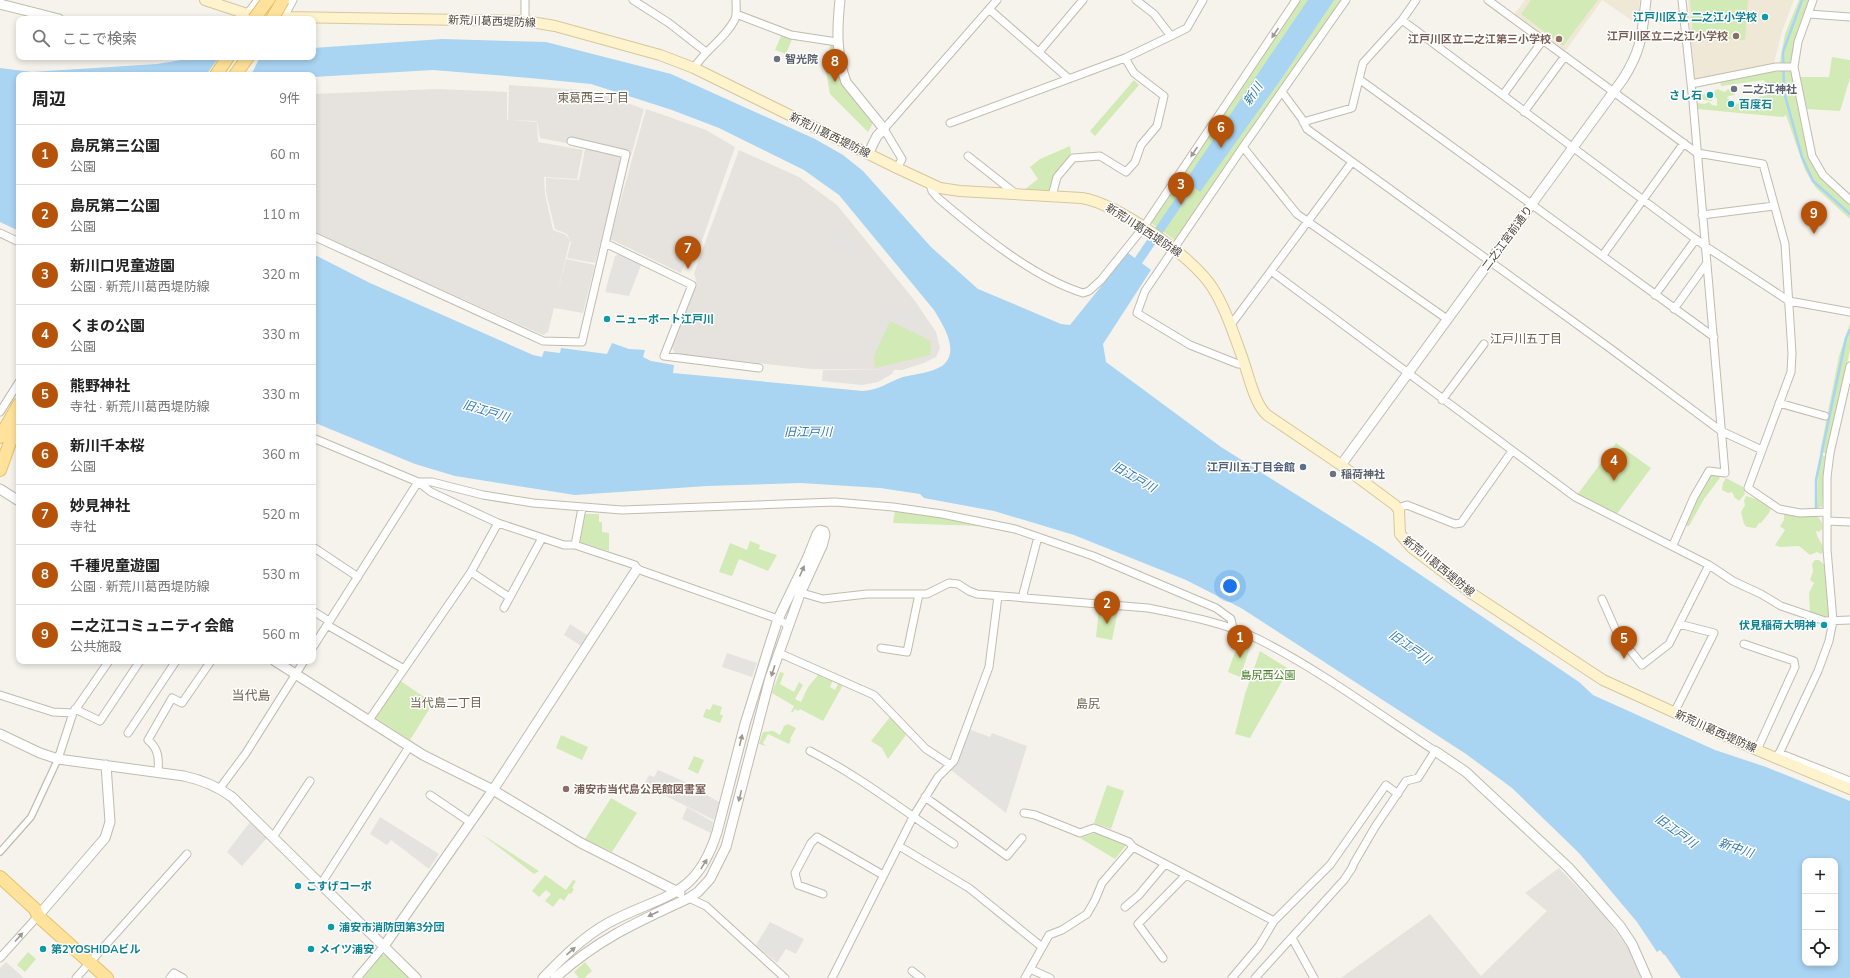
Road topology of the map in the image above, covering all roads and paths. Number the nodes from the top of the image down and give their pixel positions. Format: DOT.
graph roads {
  1 [pos="204,0"];
  2 [pos="258,0"];
  3 [pos="268,0"];
  4 [pos="283,0"];
  5 [pos="293,0"];
  6 [pos="525,0"];
  7 [pos="633,0"];
  8 [pos="736,0"];
  9 [pos="840,0"];
  10 [pos="997,0"];
  11 [pos="1083,0"];
  12 [pos="1136,0"];
  13 [pos="1203,0"];
  14 [pos="1296,0"];
  15 [pos="1346,0"];
  16 [pos="1416,0"];
  17 [pos="1488,0"];
  18 [pos="1646,0"];
  19 [pos="1682,0"];
  20 [pos="1813,0"];
  21 [pos="0,4"];
  22 [pos="989,9"];
  23 [pos="736,14"];
  24 [pos="1809,14"];
  25 [pos="47,16"];
  26 [pos="245,16"];
  27 [pos="249,16"];
  28 [pos="249,16"];
  29 [pos="279,16"];
  30 [pos="280,16"];
  31 [pos="1850,17"];
  32 [pos="316,18"];
  33 [pos="1402,20"];
  34 [pos="525,21"];
  35 [pos="1171,36"];
  36 [pos="1543,40"];
  37 [pos="837,42"];
  38 [pos="706,52"];
  39 [pos="1039,52"];
  40 [pos="1565,56"];
  41 [pos="1125,58"];
  42 [pos="226,60"];
  43 [pos="232,60"];
  44 [pos="248,60"];
  45 [pos="249,60"];
  46 [pos="1791,67"];
  47 [pos="694,68"];
  48 [pos="218,72"];
  49 [pos="226,72"];
  50 [pos="238,72"];
  51 [pos="243,72"];
  52 [pos="1068,78"];
  53 [pos="1359,78"];
  54 [pos="1690,84"];
  55 [pos="1282,92"];
  56 [pos="1614,92"];
  57 [pos="1502,95"];
  58 [pos="1524,112"];
  59 [pos="1303,122"];
  60 [pos="950,123"];
  61 [pos="884,129"];
  62 [pos="571,141"];
  63 [pos="1684,144"];
  64 [pos="1243,147"];
  65 [pos="1573,148"];
  66 [pos="1697,153"];
  67 [pos="868,154"];
  68 [pos="968,156"];
  69 [pos="1352,162"];
  70 [pos="897,168"];
  71 [pos="930,184"];
  72 [pos="1016,194"];
  73 [pos="1052,196"];
  74 [pos="1643,200"];
  75 [pos="1850,200"];
  76 [pos="1531,204"];
  77 [pos="1774,206"];
  78 [pos="1702,215"];
  79 [pos="1308,221"];
  80 [pos="1145,229"];
  81 [pos="0,233"];
  82 [pos="316,237"];
  83 [pos="1696,239"];
  84 [pos="16,241"];
  85 [pos="606,243"];
  86 [pos="1705,246"];
  87 [pos="1172,248"];
  88 [pos="1602,255"];
  89 [pos="1489,262"];
  90 [pos="1708,263"];
  91 [pos="1271,271"];
  92 [pos="1655,295"];
  93 [pos="1789,301"];
  94 [pos="1674,309"];
  95 [pos="1850,312"];
  96 [pos="1447,319"];
  97 [pos="1230,326"];
  98 [pos="1714,337"];
  99 [pos="1484,344"];
  100 [pos="1244,364"];
  101 [pos="1850,366"];
  102 [pos="759,368"];
  103 [pos="1408,374"];
  104 [pos="1848,383"];
  105 [pos="16,397"];
  106 [pos="1442,400"];
  107 [pos="1779,403"];
  108 [pos="1825,416"];
  109 [pos="12,418"];
  110 [pos="1721,431"];
  111 [pos="0,437"];
  112 [pos="316,439"];
  113 [pos="16,440"];
  114 [pos="3,449"];
  115 [pos="1762,450"];
  116 [pos="1512,451"];
  117 [pos="1341,465"];
  118 [pos="0,470"];
  119 [pos="418,482"];
  120 [pos="0,489"];
  121 [pos="16,499"];
  122 [pos="582,508"];
  123 [pos="1398,508"];
  124 [pos="1826,512"];
  125 [pos="1827,521"];
  126 [pos="1850,522"];
  127 [pos="498,523"];
  128 [pos="1038,537"];
  129 [pos="542,538"];
  130 [pos="575,545"];
  131 [pos="1673,545"];
  132 [pos="316,549"];
  133 [pos="1709,565"];
  134 [pos="637,569"];
  135 [pos="471,572"];
  136 [pos="358,577"];
  137 [pos="797,592"];
  138 [pos="919,594"];
  139 [pos="998,596"];
  140 [pos="509,597"];
  141 [pos="1022,598"];
  142 [pos="1602,599"];
  143 [pos="504,608"];
  144 [pos="316,613"];
  145 [pos="778,619"];
  146 [pos="1850,620"];
  147 [pos="1833,621"];
  148 [pos="328,623"];
  149 [pos="1680,624"];
  150 [pos="789,626"];
  151 [pos="1233,629"];
  152 [pos="316,642"];
  153 [pos="1744,644"];
  154 [pos="881,648"];
  155 [pos="778,653"];
  156 [pos="107,664"];
  157 [pos="138,664"];
  158 [pos="174,664"];
  159 [pos="209,664"];
  160 [pos="280,664"];
  161 [pos="302,664"];
  162 [pos="404,668"];
  163 [pos="296,674"];
  164 [pos="0,695"];
  165 [pos="74,711"];
  166 [pos="1674,713"];
  167 [pos="368,720"];
  168 [pos="128,733"];
  169 [pos="0,734"];
  170 [pos="409,746"];
  171 [pos="1757,750"];
  172 [pos="810,751"];
  173 [pos="1435,751"];
  174 [pos="1778,755"];
  175 [pos="58,759"];
  176 [pos="949,764"];
  177 [pos="106,765"];
  178 [pos="158,773"];
  179 [pos="310,781"];
  180 [pos="1850,781"];
  181 [pos="220,788"];
  182 [pos="1850,789"];
  183 [pos="493,790"];
  184 [pos="1398,794"];
  185 [pos="430,795"];
  186 [pos="926,797"];
  187 [pos="1024,812"];
  188 [pos="913,817"];
  189 [pos="470,822"];
  190 [pos="273,837"];
  191 [pos="1022,838"];
  192 [pos="954,844"];
  193 [pos="898,846"];
  194 [pos="1133,847"];
  195 [pos="0,852"];
  196 [pos="187,854"];
  197 [pos="1165,864"];
  198 [pos="883,875"];
  199 [pos="1186,875"];
  200 [pos="0,877"];
  201 [pos="321,884"];
  202 [pos="0,888"];
  203 [pos="677,892"];
  204 [pos="823,894"];
  205 [pos="689,898"];
  206 [pos="1125,907"];
  207 [pos="38,916"];
  208 [pos="1274,922"];
  209 [pos="1292,938"];
  210 [pos="384,946"];
  211 [pos="1042,947"];
  212 [pos="0,958"];
  213 [pos="1163,958"];
  214 [pos="90,962"];
  215 [pos="1030,969"];
  216 [pos="912,971"];
  217 [pos="1238,972"];
  218 [pos="76,978"];
  219 [pos="107,978"];
  220 [pos="170,978"];
  221 [pos="183,978"];
  222 [pos="357,978"];
  223 [pos="416,978"];
  224 [pos="543,978"];
  225 [pos="555,978"];
  226 [pos="785,978"];
  227 [pos="832,978"];
  228 [pos="922,978"];
  229 [pos="1025,978"];
  230 [pos="1050,978"];
  231 [pos="1232,978"];
  232 [pos="1242,978"];
  233 [pos="1255,978"];
  234 [pos="1314,978"];
  235 [pos="1647,978"];
  1 -- 26 [label="main road, 新荒川葛西堤防線"];
  2 -- 27 [label="street"];
  3 -- 28 [label="main road, bridge"];
  4 -- 29 [label="main road, bridge"];
  5 -- 30 [label="street"];
  6 -- 34 [label="street"];
  7 -- 38 [label="street"];
  8 -- 23 [label="street"];
  9 -- 37 [label="street"];
  10 -- 22 [label="street"];
  11 -- 39 [label="street"];
  12 -- 35 [label="street"];
  13 -- 35 [label="street"];
  14 -- 80 [label="street, one-way"];
  15 -- 55 [label="street"];
  16 -- 33 [label="street"];
  17 -- 36 [label="street"];
  18 -- 56 [label="street, 二之江宮前通り"];
  19 -- 54 [label="street"];
  20 -- 24 [label="street"];
  21 -- 25 [label="street"];
  22 -- 39 [label="street"];
  22 -- 61 [label="street"];
  23 -- 37 [label="street"];
  23 -- 38 [label="street"];
  24 -- 31 [label="street"];
  24 -- 46 [label="street"];
  32 -- 34 [label="main road, 新荒川葛西堤防線"];
  33 -- 53 [label="street"];
  33 -- 57 [label="street"];
  34 -- 47 [label="main road, 新荒川葛西堤防線"];
  35 -- 41 [label="street"];
  36 -- 40 [label="street"];
  36 -- 57 [label="street"];
  37 -- 61 [label="street"];
  38 -- 47 [label="street"];
  39 -- 52 [label="street"];
  40 -- 56 [label="street"];
  40 -- 58 [label="street"];
  41 -- 52 [label="street"];
  41 -- 73 [label="street"];
  42 -- 48 [label="main road"];
  43 -- 49 [label="main road"];
  44 -- 50 [label="main road"];
  45 -- 51 [label="main road"];
  46 -- 54 [label="street"];
  46 -- 75 [label="street"];
  47 -- 67 [label="main road, 新荒川葛西堤防線"];
  52 -- 60 [label="street"];
  53 -- 59 [label="street"];
  53 -- 76 [label="street"];
  54 -- 66 [label="street"];
  55 -- 59 [label="street"];
  55 -- 64 [label="street"];
  56 -- 63 [label="street"];
  56 -- 65 [label="street, 二之江宮前通り"];
  57 -- 58 [label="street"];
  58 -- 65 [label="street"];
  59 -- 69 [label="street"];
  61 -- 67 [label="street"];
  61 -- 70 [label="street"];
  62 -- 85 [label="street"];
  63 -- 66 [label="street"];
  63 -- 74 [label="street"];
  64 -- 79 [label="street"];
  64 -- 87 [label="street"];
  65 -- 74 [label="street"];
  65 -- 76 [label="street, 二之江宮前通り"];
  66 -- 77 [label="street"];
  66 -- 78 [label="street"];
  67 -- 70 [label="main road, 新荒川葛西堤防線"];
  68 -- 72 [label="street"];
  69 -- 79 [label="street"];
  69 -- 89 [label="street"];
  70 -- 71 [label="main road, 新荒川葛西堤防線"];
  71 -- 72 [label="main road, 新荒川葛西堤防線"];
  71 -- 80 [label="street"];
  72 -- 73 [label="main road, 新荒川葛西堤防線"];
  73 -- 80 [label="main road, 新荒川葛西堤防線"];
  74 -- 83 [label="street"];
  74 -- 88 [label="street"];
  76 -- 88 [label="street"];
  76 -- 89 [label="street, 二之江宮前通り"];
  77 -- 78 [label="street"];
  77 -- 93 [label="street"];
  78 -- 86 [label="street"];
  79 -- 91 [label="street"];
  79 -- 96 [label="street"];
  80 -- 87 [label="main road, 新荒川葛西堤防線"];
  81 -- 84 [label="street"];
  82 -- 85 [label="street"];
  83 -- 86 [label="street"];
  83 -- 92 [label="street"];
  85 -- 102 [label="street"];
  86 -- 90 [label="street"];
  86 -- 93 [label="street"];
  87 -- 97 [label="main road, 新荒川葛西堤防線"];
  87 -- 100 [label="street"];
  88 -- 92 [label="street"];
  89 -- 96 [label="street, 二之江宮前通り"];
  89 -- 110 [label="street"];
  90 -- 94 [label="street"];
  90 -- 98 [label="street"];
  91 -- 97 [label="street"];
  91 -- 103 [label="street"];
  92 -- 94 [label="street"];
  93 -- 95 [label="street"];
  93 -- 107 [label="street"];
  94 -- 98 [label="street"];
  96 -- 103 [label="street, 二之江宮前通り"];
  97 -- 100 [label="main road, 新荒川葛西堤防線"];
  98 -- 110 [label="street"];
  99 -- 106 [label="street"];
  100 -- 117 [label="main road, 新荒川葛西堤防線"];
  101 -- 104 [label="street"];
  103 -- 106 [label="street"];
  103 -- 117 [label="street, 二之江宮前通り"];
  104 -- 124 [label="street"];
  105 -- 109 [label="street"];
  106 -- 116 [label="street"];
  107 -- 108 [label="street"];
  107 -- 115 [label="street"];
  109 -- 111 [label="main road"];
  109 -- 114 [label="main road"];
  110 -- 115 [label="street"];
  110 -- 131 [label="street"];
  112 -- 119 [label="street"];
  113 -- 114 [label="street"];
  114 -- 118 [label="main road"];
  115 -- 124 [label="street"];
  116 -- 123 [label="street"];
  116 -- 131 [label="street"];
  117 -- 123 [label="main road, 新荒川葛西堤防線"];
  119 -- 122 [label="street"];
  119 -- 127 [label="street"];
  119 -- 136 [label="street"];
  120 -- 121 [label="street"];
  122 -- 128 [label="street"];
  122 -- 130 [label="street"];
  123 -- 166 [label="main road, 新荒川葛西堤防線"];
  124 -- 125 [label="street"];
  125 -- 126 [label="street"];
  125 -- 147 [label="street"];
  127 -- 129 [label="street"];
  127 -- 135 [label="street"];
  128 -- 141 [label="street"];
  128 -- 151 [label="street"];
  129 -- 130 [label="street"];
  129 -- 140 [label="street"];
  130 -- 134 [label="street"];
  131 -- 133 [label="street"];
  132 -- 136 [label="street"];
  133 -- 147 [label="street"];
  133 -- 149 [label="street"];
  134 -- 145 [label="street"];
  134 -- 183 [label="street"];
  135 -- 140 [label="street"];
  135 -- 162 [label="street"];
  136 -- 148 [label="street"];
  137 -- 137 [label="street, one-way"];
  137 -- 138 [label="street"];
  137 -- 145 [label="street"];
  137 -- 150 [label="street"];
  138 -- 139 [label="street"];
  138 -- 154 [label="street"];
  139 -- 141 [label="street"];
  139 -- 176 [label="street"];
  140 -- 143 [label="street"];
  141 -- 151 [label="street"];
  142 -- 149 [label="street"];
  144 -- 148 [label="street"];
  145 -- 150 [label="street"];
  203 -- 145 [label="street, one-way"];
  146 -- 147 [label="street"];
  147 -- 174 [label="street"];
  148 -- 152 [label="street"];
  148 -- 162 [label="street"];
  149 -- 166 [label="street"];
  150 -- 155 [label="street"];
  151 -- 173 [label="street"];
  153 -- 171 [label="street"];
  155 -- 176 [label="street"];
  155 -- 205 [label="street, one-way"];
  156 -- 165 [label="street"];
  157 -- 165 [label="street"];
  158 -- 168 [label="street"];
  159 -- 178 [label="street"];
  160 -- 163 [label="street"];
  161 -- 163 [label="street"];
  162 -- 167 [label="street"];
  163 -- 167 [label="street"];
  163 -- 181 [label="street"];
  164 -- 165 [label="street"];
  165 -- 175 [label="street"];
  166 -- 171 [label="main road, 新荒川葛西堤防線"];
  167 -- 170 [label="street"];
  169 -- 175 [label="street"];
  170 -- 183 [label="street"];
  170 -- 201 [label="street"];
  171 -- 174 [label="main road, 新荒川葛西堤防線"];
  172 -- 188 [label="street"];
  173 -- 184 [label="street"];
  173 -- 235 [label="street"];
  174 -- 180 [label="street"];
  174 -- 182 [label="main road, 新荒川葛西堤防線"];
  175 -- 177 [label="street"];
  175 -- 195 [label="street"];
  176 -- 186 [label="street"];
  177 -- 178 [label="street"];
  177 -- 207 [label="street"];
  178 -- 181 [label="street"];
  179 -- 190 [label="street"];
  181 -- 190 [label="street"];
  183 -- 189 [label="street"];
  183 -- 203 [label="street"];
  184 -- 208 [label="street"];
  184 -- 209 [label="street"];
  185 -- 189 [label="street"];
  186 -- 188 [label="street"];
  186 -- 191 [label="street"];
  187 -- 194 [label="street"];
  188 -- 192 [label="street"];
  188 -- 193 [label="street"];
  189 -- 210 [label="street"];
  190 -- 201 [label="street"];
  193 -- 198 [label="street"];
  193 -- 211 [label="street"];
  194 -- 197 [label="street"];
  194 -- 211 [label="street"];
  196 -- 214 [label="street"];
  197 -- 199 [label="street"];
  197 -- 206 [label="street"];
  198 -- 204 [label="street"];
  198 -- 227 [label="street"];
  199 -- 208 [label="street"];
  199 -- 213 [label="street"];
  200 -- 207 [label="main road"];
  201 -- 210 [label="street"];
  202 -- 207 [label="main road"];
  203 -- 205 [label="street"];
  224 -- 203 [label="street, one-way"];
  205 -- 225 [label="street, one-way"];
  205 -- 226 [label="street"];
  212 -- 207 [label="street, one-way"];
  207 -- 214 [label="main road"];
  208 -- 217 [label="street"];
  209 -- 233 [label="street"];
  209 -- 234 [label="street"];
  210 -- 222 [label="street"];
  210 -- 223 [label="street"];
  211 -- 215 [label="street"];
  214 -- 218 [label="street"];
  214 -- 219 [label="main road"];
  215 -- 229 [label="street"];
  215 -- 230 [label="street"];
  216 -- 228 [label="street"];
  217 -- 231 [label="street"];
  217 -- 232 [label="street"];
  220 -- 221 [label="street"];
}
